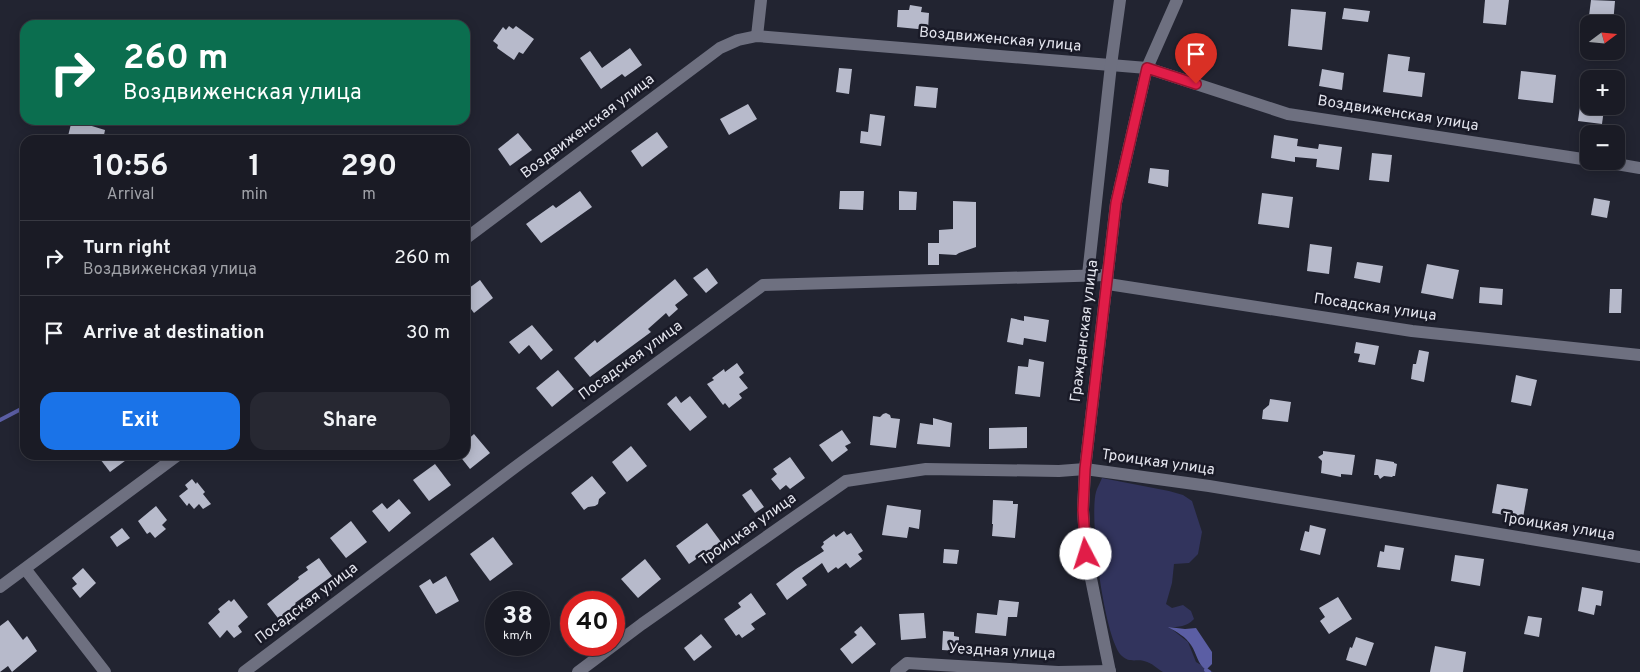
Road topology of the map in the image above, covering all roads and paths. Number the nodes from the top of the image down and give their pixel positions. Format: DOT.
graph roads {
  1 [pos="761,0"];
  2 [pos="1120,0"];
  3 [pos="1176,0"];
  4 [pos="758,36"];
  5 [pos="1111,65"];
  6 [pos="1147,68"];
  7 [pos="1580,159"];
  8 [pos="1625,165"];
  9 [pos="1640,168"];
  10 [pos="470,235"];
  11 [pos="1088,275"];
  12 [pos="1108,280"];
  13 [pos="1640,355"];
  14 [pos="171,460"];
  15 [pos="1085,469"];
  16 [pos="1640,557"];
  17 [pos="26,570"];
  18 [pos="0,587"];
  19 [pos="105,672"];
  20 [pos="244,672"];
  21 [pos="578,672"];
  22 [pos="896,672"];
  23 [pos="1110,672"];
  1 -- 4 [label="street"];
  2 -- 5 [label="street"];
  3 -- 6 [label="street, Гражданская улица"];
  4 -- 5 [label="street, Воздвиженская улица"];
  4 -- 10 [label="street, Воздвиженская улица"];
  5 -- 6 [label="street, Воздвиженская улица"];
  5 -- 11 [label="street"];
  6 -- 7 [label="street, Воздвиженская улица"];
  6 -- 12 [label="street, Гражданская улица"];
  8 -- 9 [label="street"];
  11 -- 12 [label="street, Посадская улица"];
  11 -- 20 [label="street, Посадская улица"];
  12 -- 13 [label="street, Посадская улица"];
  12 -- 15 [label="street, Гражданская улица"];
  14 -- 17 [label="street"];
  15 -- 16 [label="street, Троицкая улица"];
  15 -- 21 [label="street, Троицкая улица"];
  15 -- 23 [label="street, Гражданская улица"];
  17 -- 18 [label="street"];
  17 -- 19 [label="street"];
  22 -- 23 [label="street, Уездная улица"];
}
